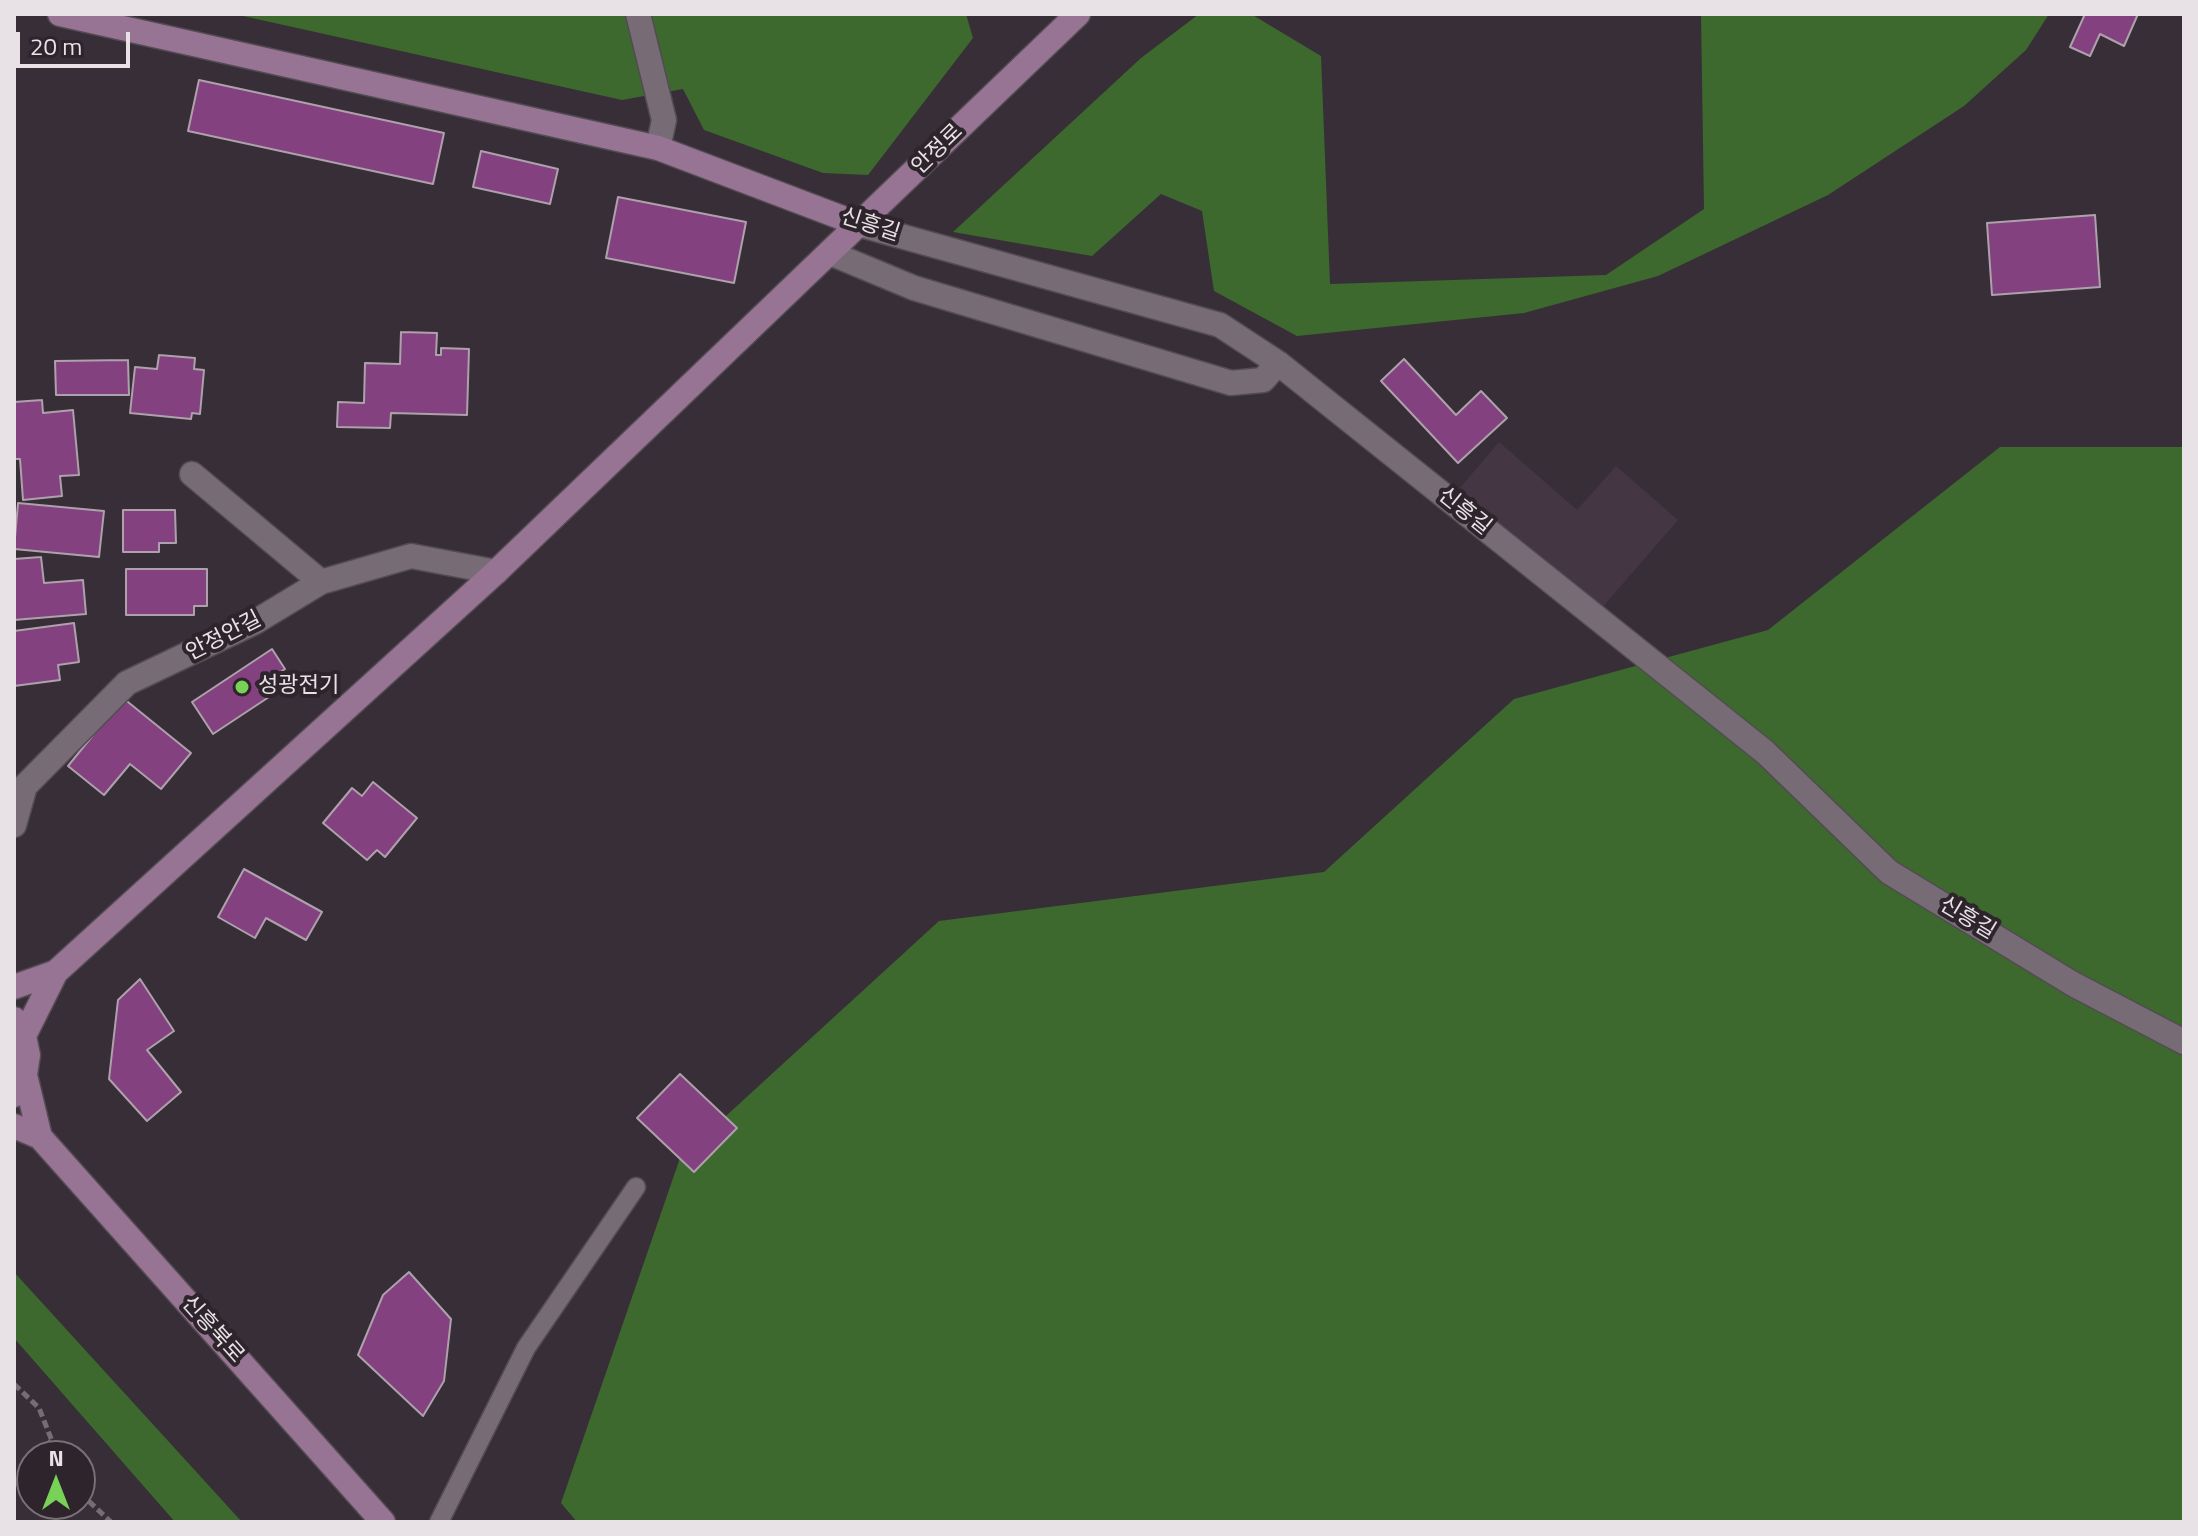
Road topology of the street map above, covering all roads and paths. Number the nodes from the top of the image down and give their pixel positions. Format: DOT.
graph roads {
  1 [pos="60,14"];
  2 [pos="638,14"];
  3 [pos="1078,14"];
  4 [pos="658,148"];
  5 [pos="861,225"];
  6 [pos="830,253"];
  7 [pos="1278,363"];
  8 [pos="192,474"];
  9 [pos="496,572"];
  10 [pos="321,582"];
  11 [pos="20,781"];
  12 [pos="14,825"];
  13 [pos="56,972"];
  14 [pos="14,987"];
  15 [pos="19,1028"];
  16 [pos="2184,1042"];
  17 [pos="20,1085"];
  18 [pos="14,1126"];
  19 [pos="40,1137"];
  20 [pos="636,1187"];
  21 [pos="14,1384"];
  22 [pos="51,1440"];
  23 [pos="383,1522"];
  24 [pos="439,1522"];
  1 -- 4 [label="street, 신흥길"];
  2 -- 4 [label="street"];
  3 -- 5 [label="street, 안정로"];
  4 -- 5 [label="street, 신흥길"];
  5 -- 6 [label="street, 안정로"];
  5 -- 7 [label="street, 신흥길"];
  6 -- 7 [label="street"];
  6 -- 9 [label="street, 안정로"];
  7 -- 16 [label="street, 신흥길"];
  8 -- 10 [label="street"];
  9 -- 10 [label="street, 안정안길"];
  9 -- 13 [label="street, 안정로"];
  10 -- 11 [label="street, 안정안길"];
  11 -- 12 [label="street, 안정안길"];
  13 -- 14 [label="street"];
  13 -- 15 [label="street"];
  15 -- 17 [label="street"];
  17 -- 19 [label="street"];
  18 -- 19 [label="street"];
  19 -- 23 [label="street, 신흥북로"];
  20 -- 24 [label="lane"];
  21 -- 22 [label="path"];
}
